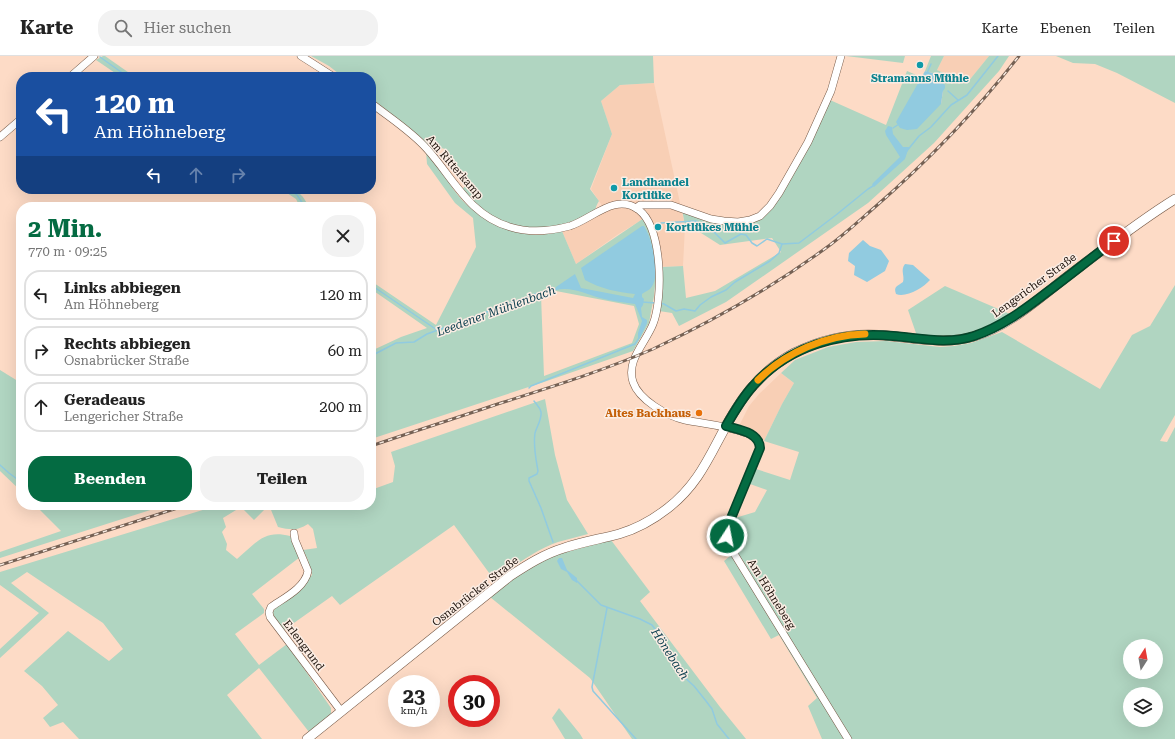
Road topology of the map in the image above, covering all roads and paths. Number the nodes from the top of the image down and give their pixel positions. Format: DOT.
graph roads {
  1 [pos="94,56"];
  2 [pos="301,56"];
  3 [pos="841,56"];
  4 [pos="76,72"];
  5 [pos="326,72"];
  6 [pos="376,107"];
  7 [pos="16,123"];
  8 [pos="0,137"];
  9 [pos="1175,199"];
  10 [pos="636,208"];
  11 [pos="842,337"];
  12 [pos="726,426"];
  13 [pos="294,533"];
  14 [pos="341,711"];
  15 [pos="306,739"];
  16 [pos="848,739"];
  1 -- 4 [label="street"];
  2 -- 5 [label="street"];
  3 -- 10 [label="street, Am Ritterkamp"];
  6 -- 10 [label="street, Am Ritterkamp"];
  7 -- 8 [label="street"];
  9 -- 11 [label="main road, Lengericher Straße"];
  10 -- 12 [label="street"];
  11 -- 12 [label="main road, Osnabrücker Straße"];
  12 -- 14 [label="main road, Osnabrücker Straße"];
  12 -- 16 [label="street, Am Höhneberg"];
  13 -- 14 [label="street, Erlengrund"];
  14 -- 15 [label="main road, Osnabrücker Straße"];
}
